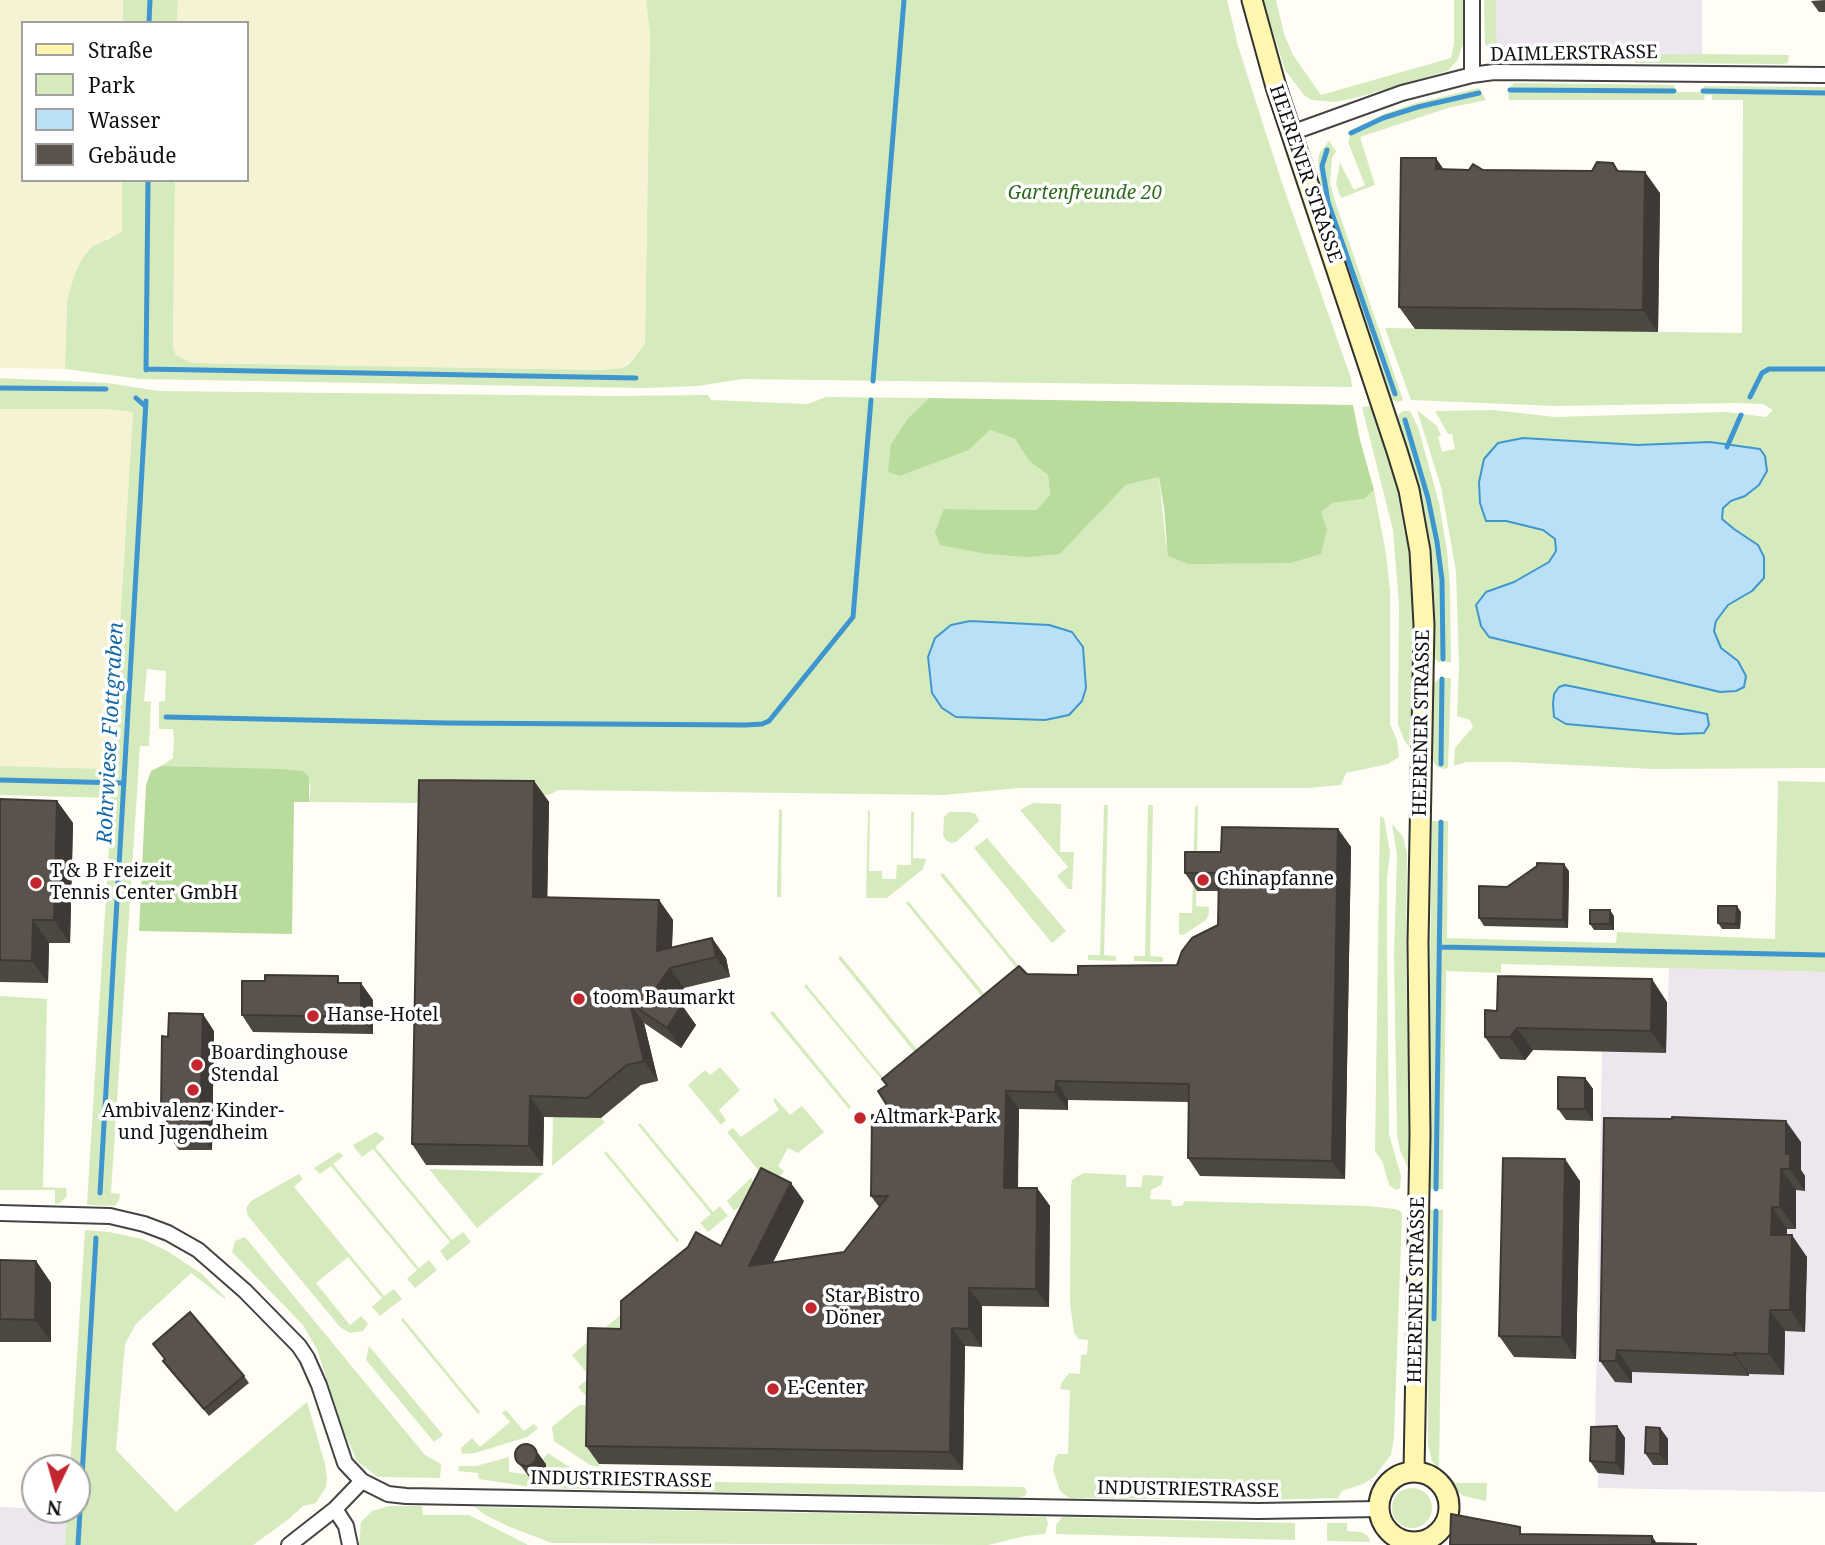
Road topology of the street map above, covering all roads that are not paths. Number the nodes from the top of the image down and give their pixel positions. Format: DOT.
graph roads {
  1 [pos="1252,0"];
  2 [pos="1472,0"];
  3 [pos="1472,75"];
  4 [pos="1825,75"];
  5 [pos="1291,133"];
  6 [pos="0,1213"];
  7 [pos="1414,1472"];
  8 [pos="362,1481"];
  9 [pos="1379,1508"];
  10 [pos="335,1509"];
  11 [pos="1413,1544"];
  12 [pos="289,1545"];
  13 [pos="350,1545"];
  1 -- 5 [label="main road, HEERENER STRASSE"];
  2 -- 3 [label="street"];
  3 -- 4 [label="street, DAIMLERSTRASSE"];
  3 -- 5 [label="street, DAIMLERSTRASSE"];
  5 -- 7 [label="main road, HEERENER STRASSE"];
  6 -- 8 [label="street, INDUSTRIESTRASSE"];
  7 -- 9 [label="main road"];
  7 -- 11 [label="main road"];
  8 -- 9 [label="street, INDUSTRIESTRASSE"];
  8 -- 10 [label="street"];
  9 -- 11 [label="main road"];
  10 -- 12 [label="street"];
  10 -- 13 [label="street"];
}
